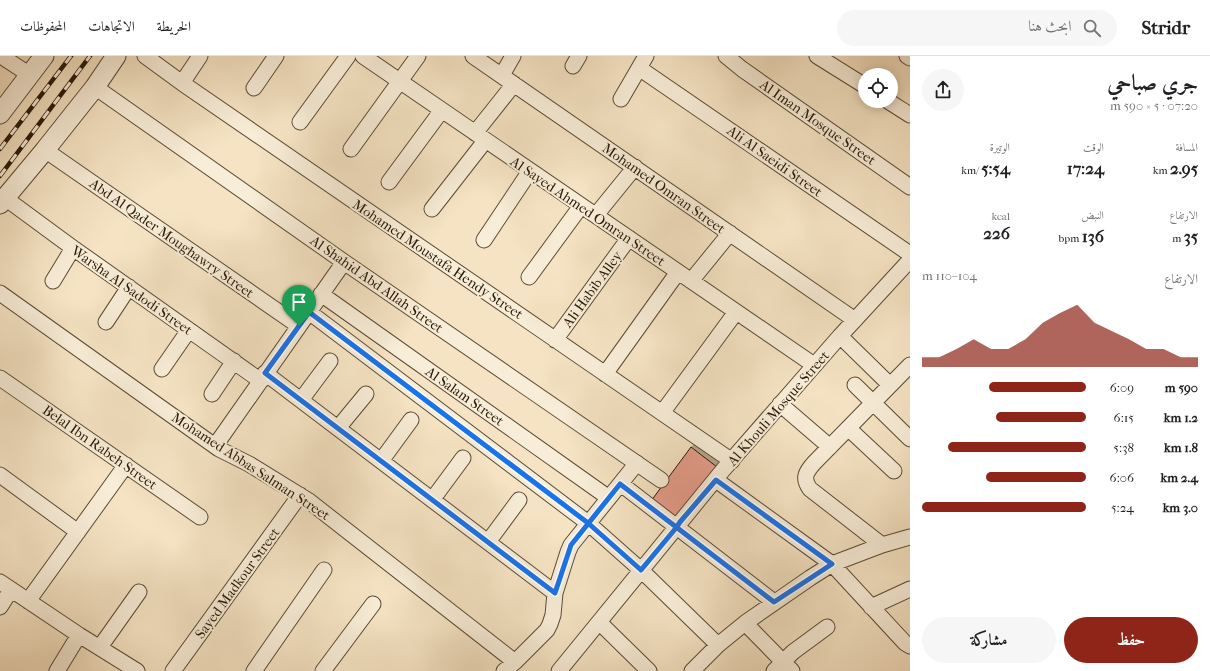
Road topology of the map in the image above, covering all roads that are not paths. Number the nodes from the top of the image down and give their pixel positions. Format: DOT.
graph roads {
  1 [pos="1,56"];
  2 [pos="44,56"];
  3 [pos="116,56"];
  4 [pos="145,56"];
  5 [pos="200,56"];
  6 [pos="276,56"];
  7 [pos="348,56"];
  8 [pos="363,56"];
  9 [pos="418,56"];
  10 [pos="473,56"];
  11 [pos="513,56"];
  12 [pos="726,56"];
  13 [pos="817,56"];
  14 [pos="907,56"];
  15 [pos="910,58"];
  16 [pos="643,62"];
  17 [pos="30,75"];
  18 [pos="508,80"];
  19 [pos="400,81"];
  20 [pos="858,82"];
  21 [pos="182,83"];
  22 [pos="95,87"];
  23 [pos="254,88"];
  24 [pos="621,99"];
  25 [pos="2,106"];
  26 [pos="898,107"];
  27 [pos="442,110"];
  28 [pos="910,115"];
  29 [pos="300,122"];
  30 [pos="480,137"];
  31 [pos="351,149"];
  32 [pos="45,150"];
  33 [pos="635,168"];
  34 [pos="530,171"];
  35 [pos="389,182"];
  36 [pos="910,187"];
  37 [pos="2,201"];
  38 [pos="581,206"];
  39 [pos="432,209"];
  40 [pos="596,216"];
  41 [pos="730,233"];
  42 [pos="629,238"];
  43 [pos="484,240"];
  44 [pos="73,248"];
  45 [pos="910,254"];
  46 [pos="910,260"];
  47 [pos="344,262"];
  48 [pos="678,272"];
  49 [pos="529,277"];
  50 [pos="53,281"];
  51 [pos="691,281"];
  52 [pos="129,287"];
  53 [pos="0,292"];
  54 [pos="321,294"];
  55 [pos="309,312"];
  56 [pos="736,312"];
  57 [pos="856,320"];
  58 [pos="106,322"];
  59 [pos="299,326"];
  60 [pos="189,330"];
  61 [pos="840,336"];
  62 [pos="555,340"];
  63 [pos="234,361"];
  64 [pos="330,361"];
  65 [pos="814,365"];
  66 [pos="909,367"];
  67 [pos="162,369"];
  68 [pos="604,374"];
  69 [pos="263,377"];
  70 [pos="0,378"];
  71 [pos="856,385"];
  72 [pos="890,385"];
  73 [pos="212,394"];
  74 [pos="366,394"];
  75 [pos="301,400"];
  76 [pos="873,402"];
  77 [pos="780,404"];
  78 [pos="662,413"];
  79 [pos="412,420"];
  80 [pos="338,428"];
  81 [pos="848,428"];
  82 [pos="910,439"];
  83 [pos="215,446"];
  84 [pos="830,447"];
  85 [pos="463,458"];
  86 [pos="381,461"];
  87 [pos="732,461"];
  88 [pos="637,463"];
  89 [pos="126,466"];
  90 [pos="894,471"];
  91 [pos="0,475"];
  92 [pos="661,480"];
  93 [pos="716,480"];
  94 [pos="620,484"];
  95 [pos="300,495"];
  96 [pos="609,498"];
  97 [pos="432,500"];
  98 [pos="519,500"];
  99 [pos="200,517"];
  100 [pos="588,523"];
  101 [pos="676,528"];
  102 [pos="78,532"];
  103 [pos="910,537"];
  104 [pos="488,542"];
  105 [pos="882,545"];
  106 [pos="832,564"];
  107 [pos="324,570"];
  108 [pos="641,570"];
  109 [pos="5,586"];
  110 [pos="910,589"];
  111 [pos="139,592"];
  112 [pos="555,593"];
  113 [pos="28,601"];
  114 [pos="774,602"];
  115 [pos="373,604"];
  116 [pos="0,606"];
  117 [pos="871,607"];
  118 [pos="599,622"];
  119 [pos="745,623"];
  120 [pos="827,626"];
  121 [pos="79,635"];
  122 [pos="718,645"];
  123 [pos="910,646"];
  124 [pos="100,648"];
  125 [pos="510,667"];
  126 [pos="783,668"];
  127 [pos="57,671"];
  128 [pos="138,671"];
  129 [pos="173,671"];
  130 [pos="254,671"];
  131 [pos="323,671"];
  132 [pos="559,671"];
  133 [pos="649,671"];
  134 [pos="692,671"];
  1 -- 17 [label="street"];
  2 -- 17 [label="street"];
  3 -- 22 [label="street"];
  4 -- 21 [label="street, Mohamed Moustafa Hendy Street"];
  5 -- 21 [label="street"];
  6 -- 23 [label="street"];
  7 -- 29 [label="street"];
  8 -- 19 [label="street, Al Sayed Ahmed Omran Street"];
  9 -- 19 [label="street"];
  10 -- 18 [label="street, Mohamed Omran Street"];
  11 -- 18 [label="street"];
  12 -- 36 [label="street, Al Iman Mosque Street"];
  13 -- 20 [label="street"];
  14 -- 15 [label="street"];
  16 -- 24 [label="street"];
  16 -- 45 [label="street, Ali Al Saeidi Street"];
  17 -- 25 [label="street"];
  18 -- 30 [label="street"];
  18 -- 33 [label="street, Mohamed Omran Street"];
  19 -- 27 [label="street, Al Sayed Ahmed Omran Street"];
  19 -- 31 [label="street"];
  21 -- 62 [label="street, Mohamed Moustafa Hendy Street"];
  22 -- 32 [label="street"];
  22 -- 47 [label="street, Al Shahid Abd Allah Street"];
  26 -- 28 [label="street"];
  27 -- 30 [label="street, Al Sayed Ahmed Omran Street"];
  27 -- 35 [label="street"];
  30 -- 34 [label="street, Al Sayed Ahmed Omran Street"];
  30 -- 39 [label="street"];
  32 -- 37 [label="street"];
  32 -- 59 [label="street, Abd Al Qader Moughawry Street"];
  33 -- 40 [label="street"];
  33 -- 41 [label="street, Mohamed Omran Street"];
  34 -- 38 [label="street, Al Sayed Ahmed Omran Street"];
  34 -- 43 [label="street"];
  37 -- 44 [label="street, Warsha Al Sadodi Street"];
  38 -- 40 [label="street, Al Sayed Ahmed Omran Street"];
  38 -- 49 [label="street"];
  40 -- 42 [label="street, Al Sayed Ahmed Omran Street"];
  41 -- 51 [label="street"];
  41 -- 57 [label="street, Mohamed Omran Street"];
  42 -- 48 [label="street, Al Sayed Ahmed Omran Street"];
  42 -- 62 [label="street, Ali Habib Alley"];
  44 -- 50 [label="street"];
  44 -- 52 [label="street, Warsha Al Sadodi Street"];
  46 -- 57 [label="street, Al Khouli Mosque Street"];
  47 -- 54 [label="street"];
  47 -- 88 [label="street, Al Shahid Abd Allah Street"];
  48 -- 51 [label="street, Al Sayed Ahmed Omran Street"];
  48 -- 68 [label="street"];
  51 -- 56 [label="street, Al Sayed Ahmed Omran Street"];
  52 -- 58 [label="street"];
  52 -- 60 [label="street, Warsha Al Sadodi Street"];
  53 -- 83 [label="street, Mohamed Abbas Salman Street"];
  54 -- 55 [label="street"];
  54 -- 96 [label="street, Al Salam Street"];
  55 -- 59 [label="street"];
  55 -- 100 [label="street"];
  56 -- 65 [label="street, Al Sayed Ahmed Omran Street"];
  56 -- 78 [label="street"];
  57 -- 61 [label="street, Al Khouli Mosque Street"];
  59 -- 69 [label="street"];
  60 -- 63 [label="street, Warsha Al Sadodi Street"];
  60 -- 67 [label="street"];
  61 -- 65 [label="street, Al Khouli Mosque Street"];
  61 -- 72 [label="street"];
  62 -- 68 [label="street, Mohamed Moustafa Hendy Street"];
  63 -- 69 [label="street, Warsha Al Sadodi Street"];
  63 -- 73 [label="street"];
  64 -- 75 [label="street"];
  65 -- 77 [label="street, Al Khouli Mosque Street"];
  66 -- 72 [label="street"];
  68 -- 78 [label="street, Mohamed Moustafa Hendy Street"];
  69 -- 75 [label="street, Warsha Al Sadodi Street"];
  69 -- 83 [label="street"];
  70 -- 89 [label="street, Belal Ibn Rabeh Street"];
  71 -- 76 [label="street"];
  72 -- 76 [label="street"];
  74 -- 80 [label="street"];
  75 -- 80 [label="street, Warsha Al Sadodi Street"];
  76 -- 81 [label="street"];
  76 -- 82 [label="street"];
  77 -- 84 [label="street"];
  77 -- 87 [label="street, Al Khouli Mosque Street"];
  78 -- 87 [label="street, Mohamed Moustafa Hendy Street"];
  79 -- 86 [label="street"];
  80 -- 86 [label="street, Warsha Al Sadodi Street"];
  81 -- 84 [label="street"];
  81 -- 90 [label="street"];
  83 -- 95 [label="street, Mohamed Abbas Salman Street"];
  84 -- 105 [label="street"];
  85 -- 97 [label="street"];
  86 -- 97 [label="street, Warsha Al Sadodi Street"];
  87 -- 93 [label="street, Al Khouli Mosque Street"];
  88 -- 92 [label="street, Al Shahid Abd Allah Street"];
  88 -- 94 [label="street"];
  89 -- 99 [label="street, Belal Ibn Rabeh Street"];
  89 -- 102 [label="street"];
  91 -- 102 [label="street"];
  93 -- 101 [label="street, Al Khouli Mosque Street"];
  93 -- 106 [label="street"];
  94 -- 96 [label="street"];
  94 -- 101 [label="street"];
  95 -- 125 [label="street, Mohamed Abbas Salman Street"];
  95 -- 129 [label="street, Sayed Madkour Street"];
  96 -- 100 [label="street"];
  97 -- 104 [label="street, Warsha Al Sadodi Street"];
  98 -- 104 [label="street"];
  100 -- 108 [label="street"];
  100 -- 112 [label="street"];
  101 -- 108 [label="street, Al Khouli Mosque Street"];
  101 -- 114 [label="street"];
  102 -- 113 [label="street"];
  103 -- 105 [label="street"];
  104 -- 112 [label="street, Warsha Al Sadodi Street"];
  105 -- 106 [label="street"];
  106 -- 114 [label="street"];
  106 -- 117 [label="street"];
  107 -- 130 [label="street"];
  108 -- 118 [label="street, Al Khouli Mosque Street"];
  108 -- 122 [label="street"];
  109 -- 113 [label="street"];
  109 -- 116 [label="street"];
  110 -- 117 [label="street"];
  111 -- 124 [label="street"];
  112 -- 125 [label="street"];
  113 -- 121 [label="street"];
  114 -- 119 [label="street"];
  115 -- 131 [label="street"];
  117 -- 123 [label="street"];
  118 -- 132 [label="street, Al Khouli Mosque Street"];
  118 -- 133 [label="street"];
  119 -- 122 [label="street"];
  119 -- 126 [label="street"];
  120 -- 126 [label="street"];
  121 -- 124 [label="street"];
  121 -- 127 [label="street"];
  122 -- 134 [label="street"];
  124 -- 128 [label="street"];
}
